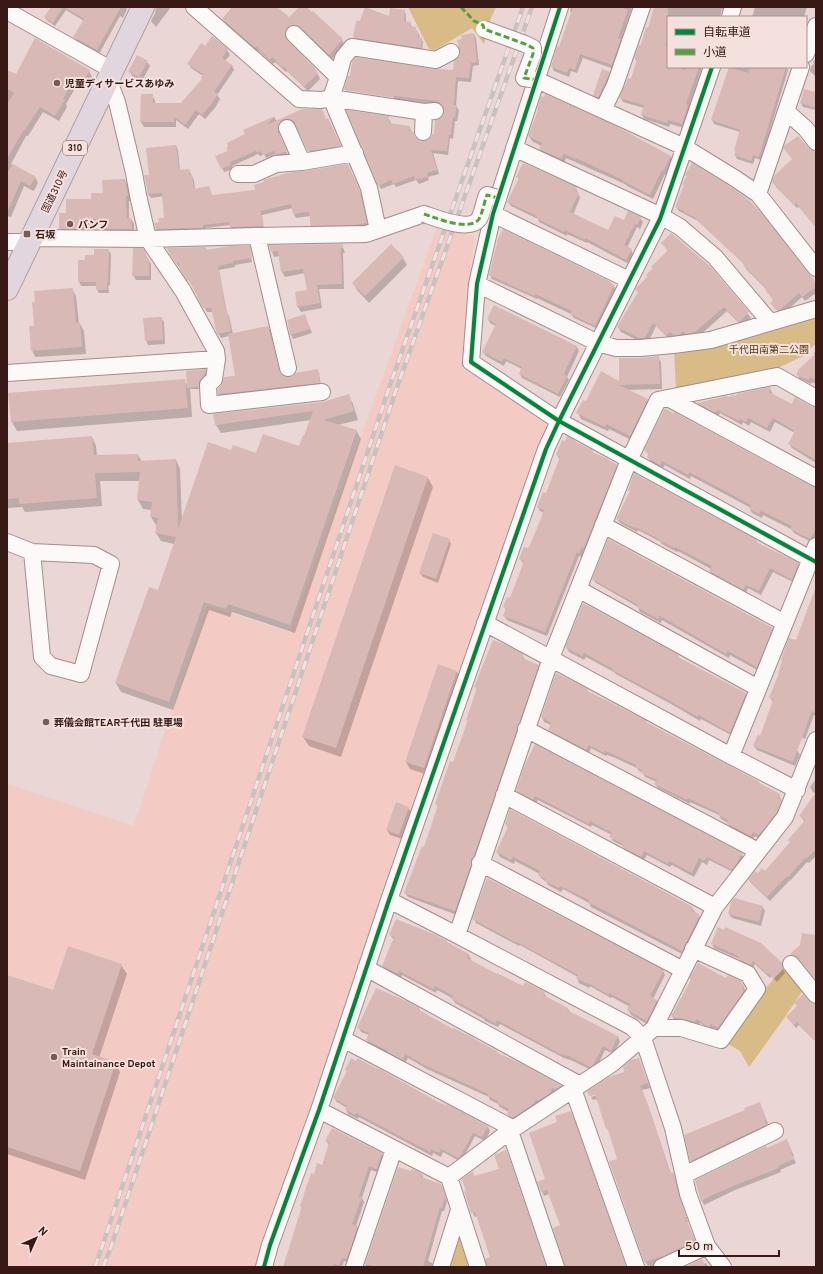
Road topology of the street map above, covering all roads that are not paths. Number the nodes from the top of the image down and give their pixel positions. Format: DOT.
graph roads {
  1 [pos="143,7"];
  2 [pos="194,7"];
  3 [pos="560,7"];
  4 [pos="642,7"];
  5 [pos="7,11"];
  6 [pos="816,26"];
  7 [pos="484,29"];
  8 [pos="294,34"];
  9 [pos="811,47"];
  10 [pos="451,52"];
  11 [pos="712,68"];
  12 [pos="801,68"];
  13 [pos="110,74"];
  14 [pos="338,77"];
  15 [pos="537,80"];
  16 [pos="331,98"];
  17 [pos="604,110"];
  18 [pos="786,111"];
  19 [pos="287,128"];
  20 [pos="423,132"];
  21 [pos="816,142"];
  22 [pos="514,148"];
  23 [pos="684,148"];
  24 [pos="354,153"];
  25 [pos="302,162"];
  26 [pos="238,174"];
  27 [pos="758,194"];
  28 [pos="498,198"];
  29 [pos="493,214"];
  30 [pos="661,216"];
  31 [pos="378,230"];
  32 [pos="257,236"];
  33 [pos="31,239"];
  34 [pos="148,239"];
  35 [pos="7,242"];
  36 [pos="816,268"];
  37 [pos="629,280"];
  38 [pos="477,284"];
  39 [pos="7,290"];
  40 [pos="816,309"];
  41 [pos="770,322"];
  42 [pos="598,343"];
  43 [pos="217,359"];
  44 [pos="288,368"];
  45 [pos="7,373"];
  46 [pos="322,392"];
  47 [pos="668,398"];
  48 [pos="816,398"];
  49 [pos="559,421"];
  50 [pos="629,460"];
  51 [pos="816,478"];
  52 [pos="603,525"];
  53 [pos="7,542"];
  54 [pos="32,552"];
  55 [pos="814,556"];
  56 [pos="578,589"];
  57 [pos="485,623"];
  58 [pos="785,623"];
  59 [pos="550,658"];
  60 [pos="758,688"];
  61 [pos="526,729"];
  62 [pos="814,750"];
  63 [pos="731,756"];
  64 [pos="797,790"];
  65 [pos="504,795"];
  66 [pos="758,851"];
  67 [pos="480,863"];
  68 [pos="389,900"];
  69 [pos="715,907"];
  70 [pos="457,935"];
  71 [pos="693,950"];
  72 [pos="792,964"];
  73 [pos="366,968"];
  74 [pos="683,970"];
  75 [pos="816,995"];
  76 [pos="648,1033"];
  77 [pos="343,1039"];
  78 [pos="576,1087"];
  79 [pos="319,1110"];
  80 [pos="512,1130"];
  81 [pos="775,1131"];
  82 [pos="394,1149"];
  83 [pos="684,1174"];
  84 [pos="449,1177"];
  85 [pos="460,1210"];
  86 [pos="707,1246"];
  87 [pos="477,1266"];
  88 [pos="264,1267"];
  89 [pos="354,1267"];
  90 [pos="441,1267"];
  91 [pos="555,1267"];
  92 [pos="636,1267"];
  93 [pos="662,1267"];
  94 [pos="723,1267"];
  1 -- 13 [label="highway, 国道310号 / 310"];
  2 -- 16 [label="street"];
  3 -- 15 [label="street"];
  4 -- 17 [label="street"];
  5 -- 13 [label="street"];
  6 -- 9 [label="street"];
  7 -- 15 [label="street, bridge"];
  8 -- 14 [label="street"];
  10 -- 14 [label="street"];
  11 -- 23 [label="street"];
  12 -- 18 [label="street"];
  13 -- 33 [label="highway, 国道310号 / 310"];
  13 -- 34 [label="street"];
  14 -- 16 [label="street"];
  15 -- 17 [label="street"];
  15 -- 22 [label="street"];
  16 -- 20 [label="street"];
  16 -- 24 [label="street"];
  17 -- 23 [label="street"];
  18 -- 21 [label="street"];
  18 -- 27 [label="street"];
  19 -- 25 [label="street"];
  22 -- 28 [label="street"];
  22 -- 30 [label="street"];
  23 -- 27 [label="street"];
  23 -- 30 [label="street"];
  24 -- 25 [label="street"];
  24 -- 31 [label="street"];
  25 -- 26 [label="street"];
  27 -- 36 [label="street"];
  28 -- 29 [label="street"];
  28 -- 31 [label="street, bridge"];
  29 -- 37 [label="street"];
  29 -- 38 [label="street"];
  30 -- 37 [label="street"];
  30 -- 41 [label="street"];
  31 -- 32 [label="street"];
  32 -- 34 [label="street"];
  32 -- 44 [label="street"];
  33 -- 34 [label="street"];
  33 -- 35 [label="street"];
  33 -- 39 [label="highway, 国道310号 / 310"];
  34 -- 43 [label="street"];
  37 -- 42 [label="street"];
  38 -- 42 [label="street"];
  38 -- 49 [label="street"];
  40 -- 41 [label="street"];
  41 -- 42 [label="street"];
  42 -- 49 [label="street"];
  43 -- 45 [label="street"];
  43 -- 46 [label="street"];
  47 -- 48 [label="street"];
  47 -- 50 [label="street"];
  47 -- 51 [label="street"];
  49 -- 50 [label="street"];
  49 -- 57 [label="street"];
  50 -- 52 [label="street"];
  50 -- 55 [label="street"];
  52 -- 56 [label="street"];
  52 -- 58 [label="street"];
  53 -- 54 [label="street"];
  54 -- 54 [label="street"];
  55 -- 58 [label="street"];
  56 -- 59 [label="street"];
  56 -- 60 [label="street"];
  57 -- 59 [label="street"];
  57 -- 68 [label="street"];
  58 -- 60 [label="street"];
  59 -- 61 [label="street"];
  59 -- 63 [label="street"];
  60 -- 63 [label="street"];
  61 -- 65 [label="street"];
  61 -- 66 [label="street"];
  62 -- 64 [label="street"];
  63 -- 64 [label="street"];
  64 -- 66 [label="street"];
  65 -- 67 [label="street"];
  65 -- 69 [label="street"];
  66 -- 69 [label="street"];
  67 -- 70 [label="street"];
  67 -- 74 [label="street"];
  68 -- 70 [label="street"];
  68 -- 73 [label="street"];
  69 -- 71 [label="street"];
  70 -- 76 [label="street"];
  71 -- 74 [label="street"];
  71 -- 76 [label="street"];
  72 -- 75 [label="street"];
  73 -- 77 [label="street"];
  73 -- 78 [label="street"];
  74 -- 76 [label="street"];
  76 -- 78 [label="street"];
  76 -- 83 [label="street"];
  77 -- 79 [label="street"];
  77 -- 80 [label="street"];
  78 -- 80 [label="street"];
  78 -- 92 [label="street"];
  79 -- 82 [label="street"];
  79 -- 88 [label="street"];
  80 -- 84 [label="street"];
  80 -- 91 [label="street"];
  81 -- 83 [label="street"];
  82 -- 84 [label="street"];
  82 -- 89 [label="street"];
  83 -- 86 [label="street"];
  84 -- 85 [label="street"];
  85 -- 87 [label="street"];
  85 -- 90 [label="street"];
  86 -- 93 [label="street"];
  86 -- 94 [label="street"];
}
